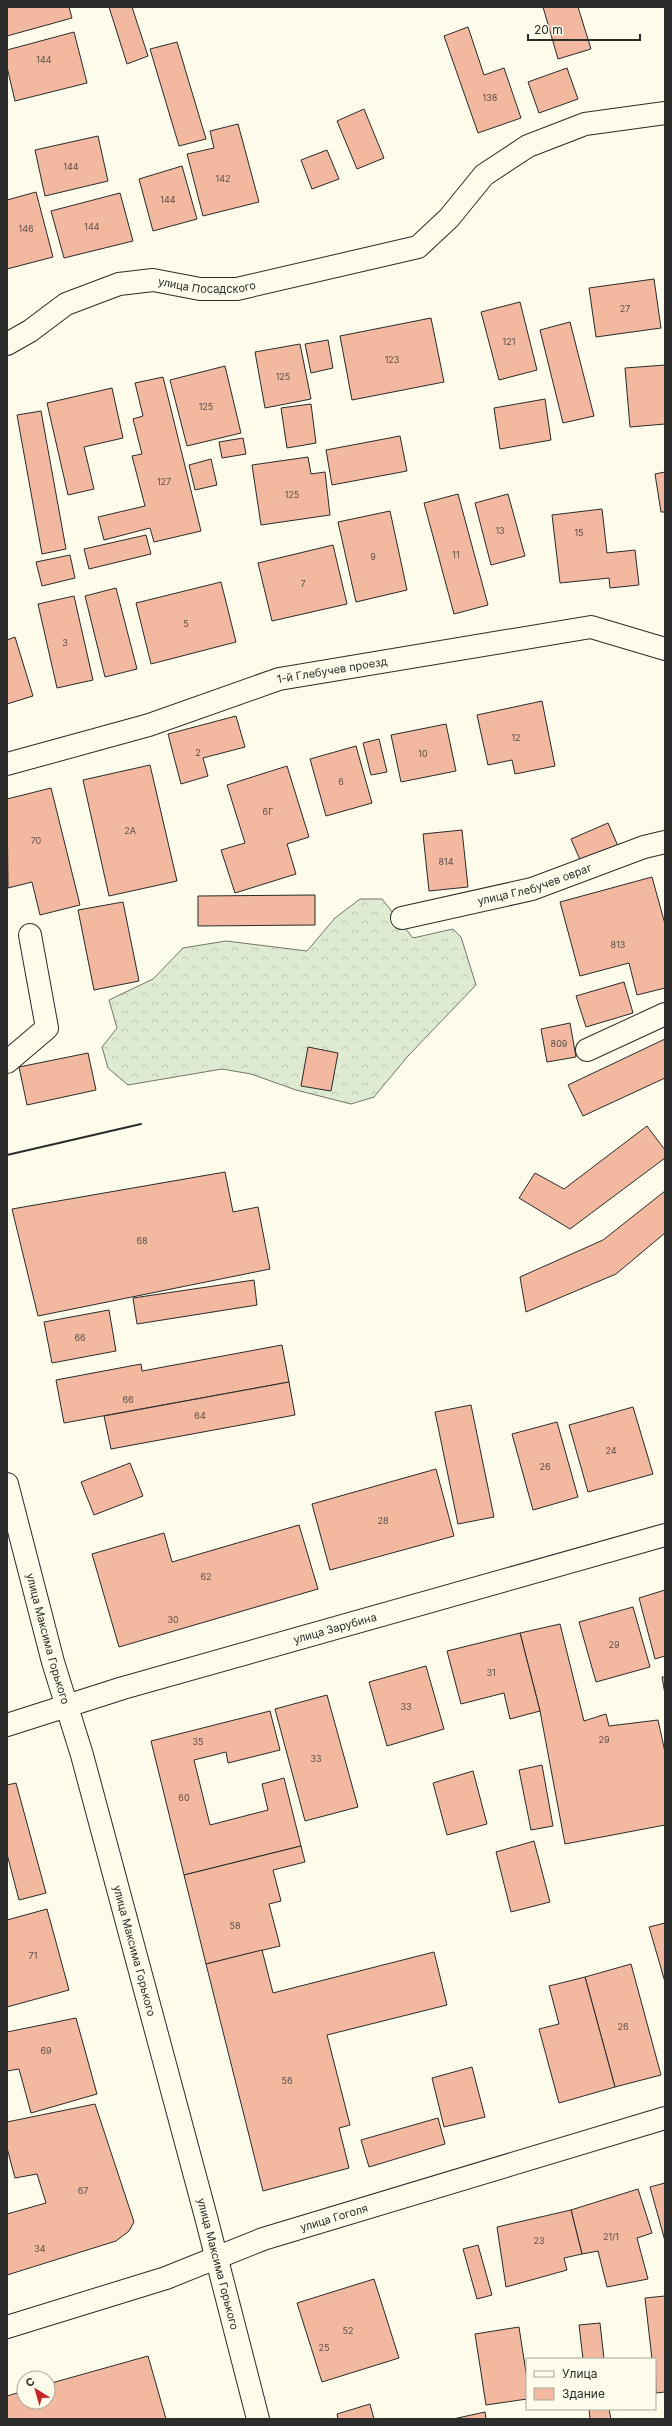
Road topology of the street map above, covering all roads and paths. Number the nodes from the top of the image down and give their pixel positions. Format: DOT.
graph roads {
  1 [pos="665,113"];
  2 [pos="7,344"];
  3 [pos="665,649"];
  4 [pos="7,764"];
  5 [pos="665,842"];
  6 [pos="402,918"];
  7 [pos="30,935"];
  8 [pos="665,1014"];
  9 [pos="586,1050"];
  10 [pos="7,1062"];
  11 [pos="7,1484"];
  12 [pos="665,1535"];
  13 [pos="67,1707"];
  14 [pos="7,1725"];
  15 [pos="665,2118"];
  16 [pos="216,2259"];
  17 [pos="7,2327"];
  18 [pos="258,2419"];
  1 -- 2 [label="street, улица Посадского"];
  3 -- 4 [label="street, 1-й Глебучев проезд"];
  5 -- 6 [label="street, улица Глебучев овраг"];
  7 -- 10 [label="street"];
  8 -- 9 [label="street"];
  11 -- 13 [label="street, улица Максима Горького"];
  12 -- 13 [label="street, улица Зарубина"];
  13 -- 14 [label="street, улица Зарубина"];
  13 -- 16 [label="street, улица Максима Горького"];
  15 -- 16 [label="street, улица Гоголя"];
  16 -- 17 [label="street, улица Гоголя"];
  16 -- 18 [label="street, улица Максима Горького"];
}
